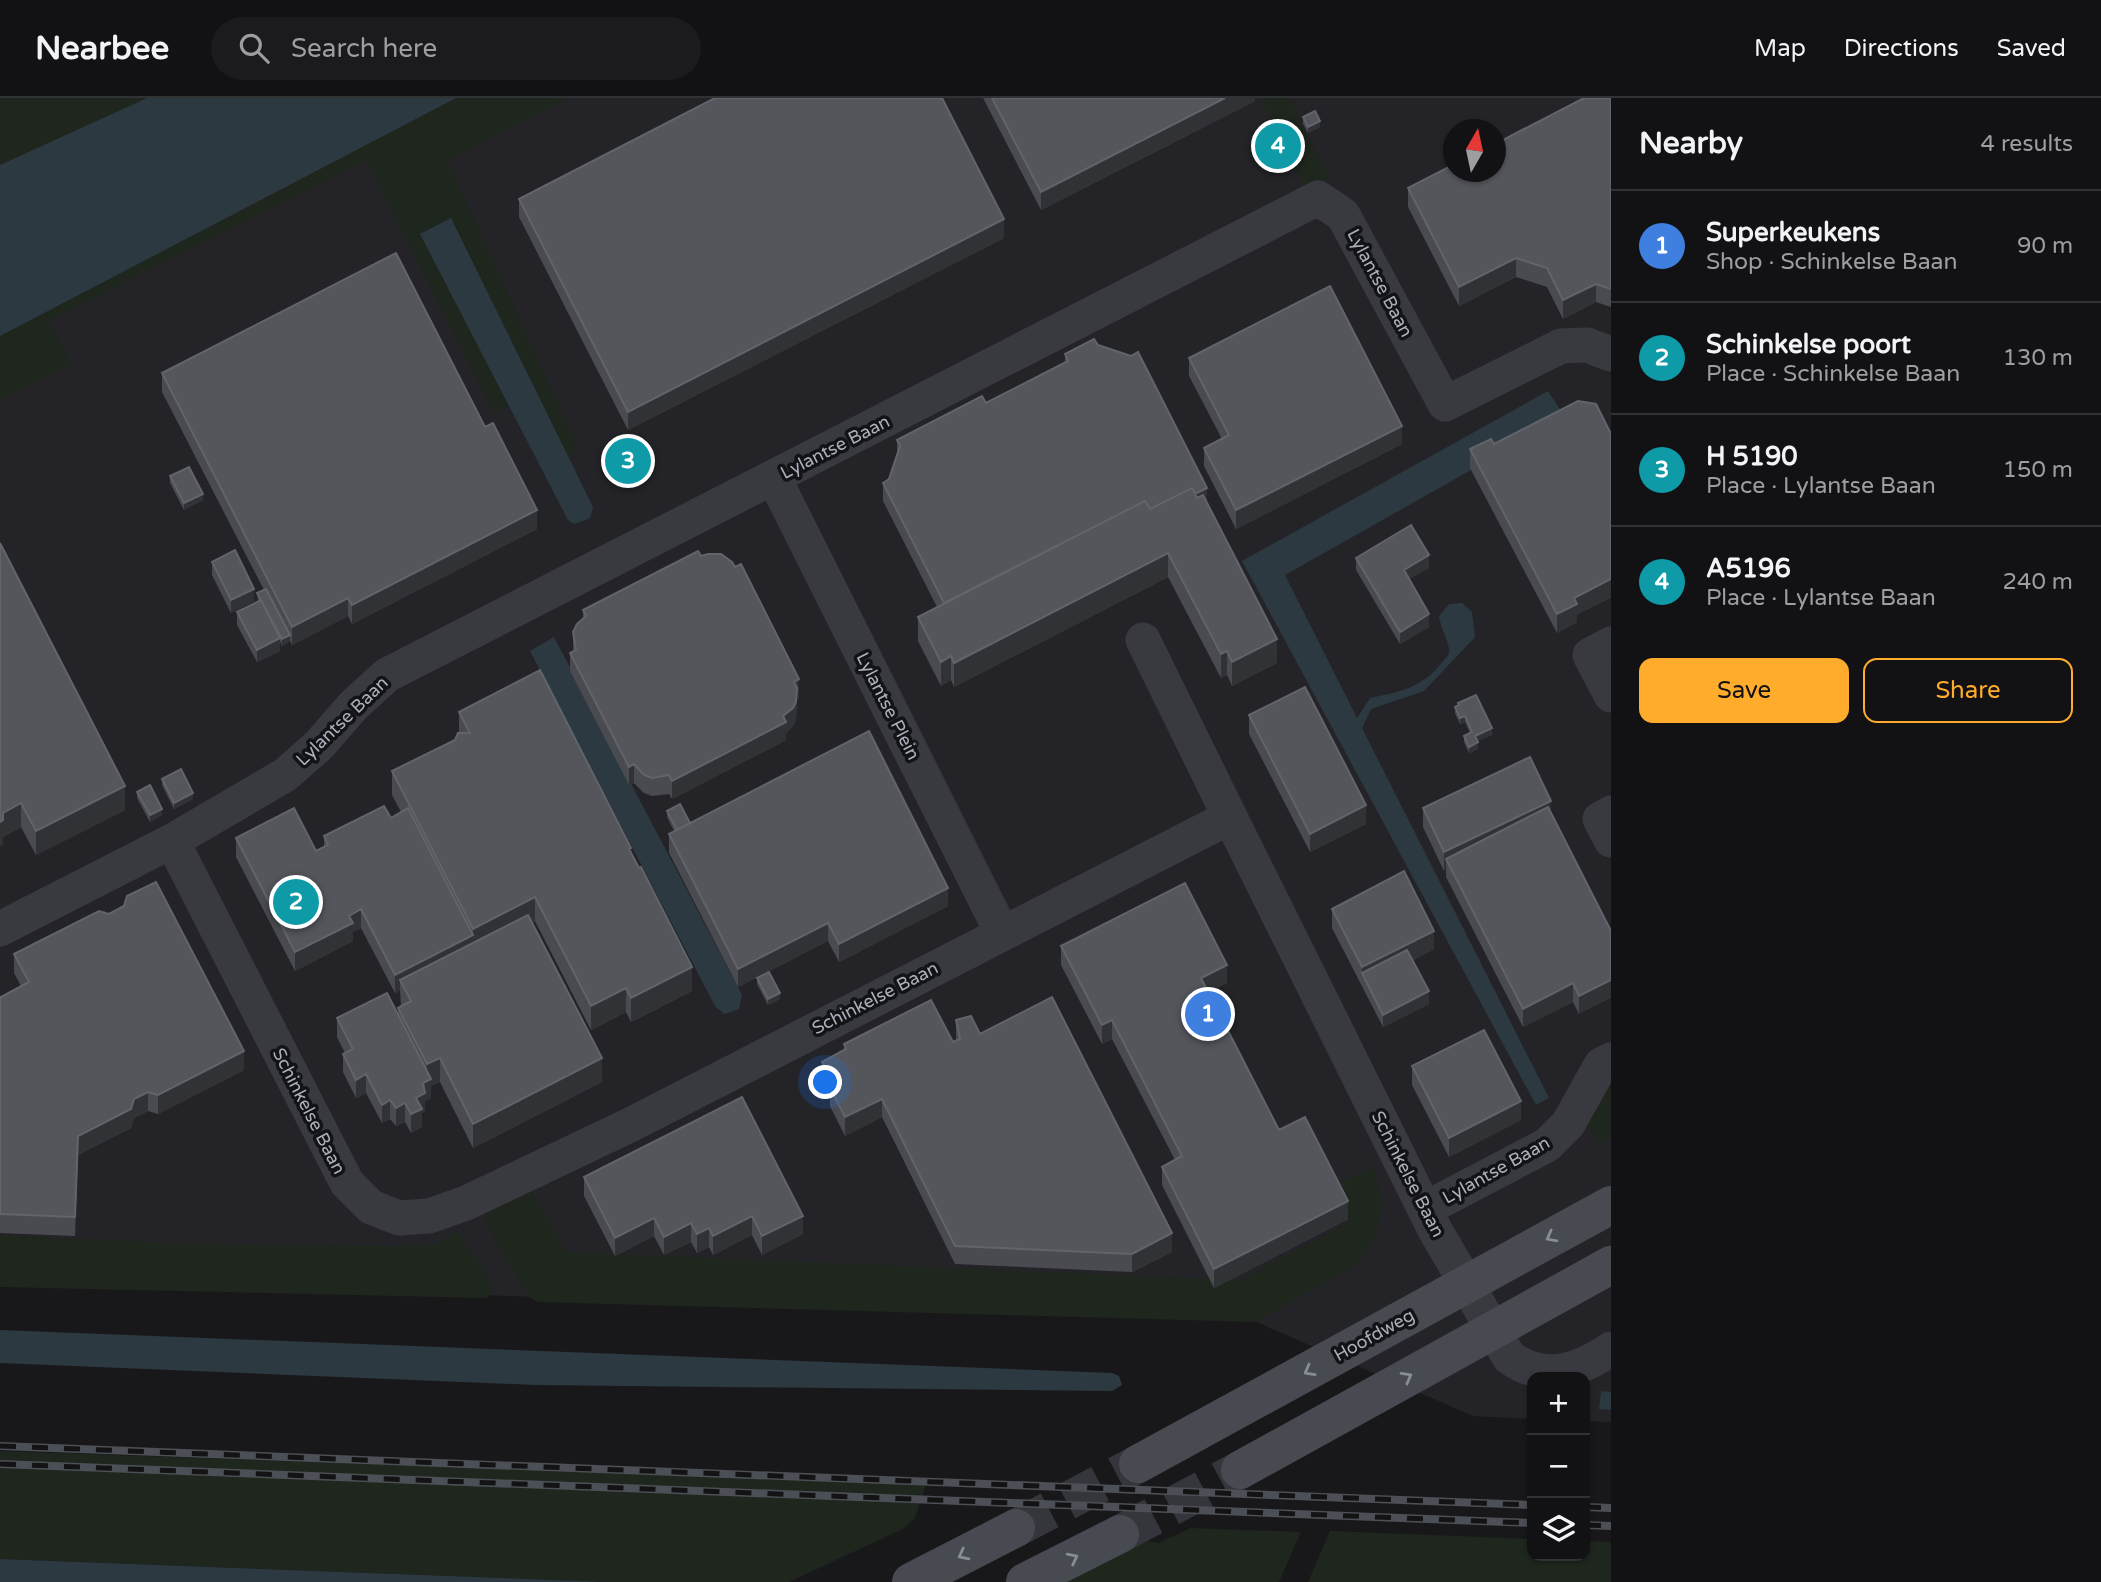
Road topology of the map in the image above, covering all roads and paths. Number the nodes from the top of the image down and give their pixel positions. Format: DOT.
graph roads {
  1 [pos="1611,354"];
  2 [pos="774,478"];
  3 [pos="1143,640"];
  4 [pos="1611,644"];
  5 [pos="1611,695"];
  6 [pos="1611,813"];
  7 [pos="1230,817"];
  8 [pos="1611,840"];
  9 [pos="172,841"];
  10 [pos="0,929"];
  11 [pos="1002,933"];
  12 [pos="1611,1060"];
  13 [pos="1611,1205"];
  14 [pos="1425,1209"];
  15 [pos="1611,1265"];
  16 [pos="1465,1285"];
  17 [pos="1492,1330"];
  18 [pos="1611,1349"];
  19 [pos="1138,1464"];
  20 [pos="1240,1470"];
  21 [pos="1016,1528"];
  22 [pos="1120,1534"];
  23 [pos="911,1582"];
  24 [pos="1025,1582"];
  1 -- 2 [label="street, Lylantse Baan"];
  2 -- 9 [label="street, Lylantse Baan"];
  2 -- 11 [label="street, Lylantse Plein"];
  3 -- 7 [label="street"];
  4 -- 5 [label="street"];
  6 -- 8 [label="street"];
  7 -- 11 [label="street, Schinkelse Baan"];
  7 -- 14 [label="street, Schinkelse Baan"];
  9 -- 10 [label="street, Lylantse Baan"];
  9 -- 11 [label="street, Schinkelse Baan"];
  12 -- 14 [label="street, Lylantse Baan"];
  13 -- 16 [label="main road, Hoofdweg, one-way"];
  14 -- 16 [label="street, Schinkelse Baan"];
  15 -- 17 [label="main road"];
  16 -- 17 [label="street, Schinkelse Baan"];
  16 -- 19 [label="main road, Hoofdweg, one-way"];
  17 -- 18 [label="street"];
  20 -- 17 [label="main road, one-way"];
  21 -- 23 [label="main road, one-way"];
  24 -- 22 [label="main road, one-way"];
}
